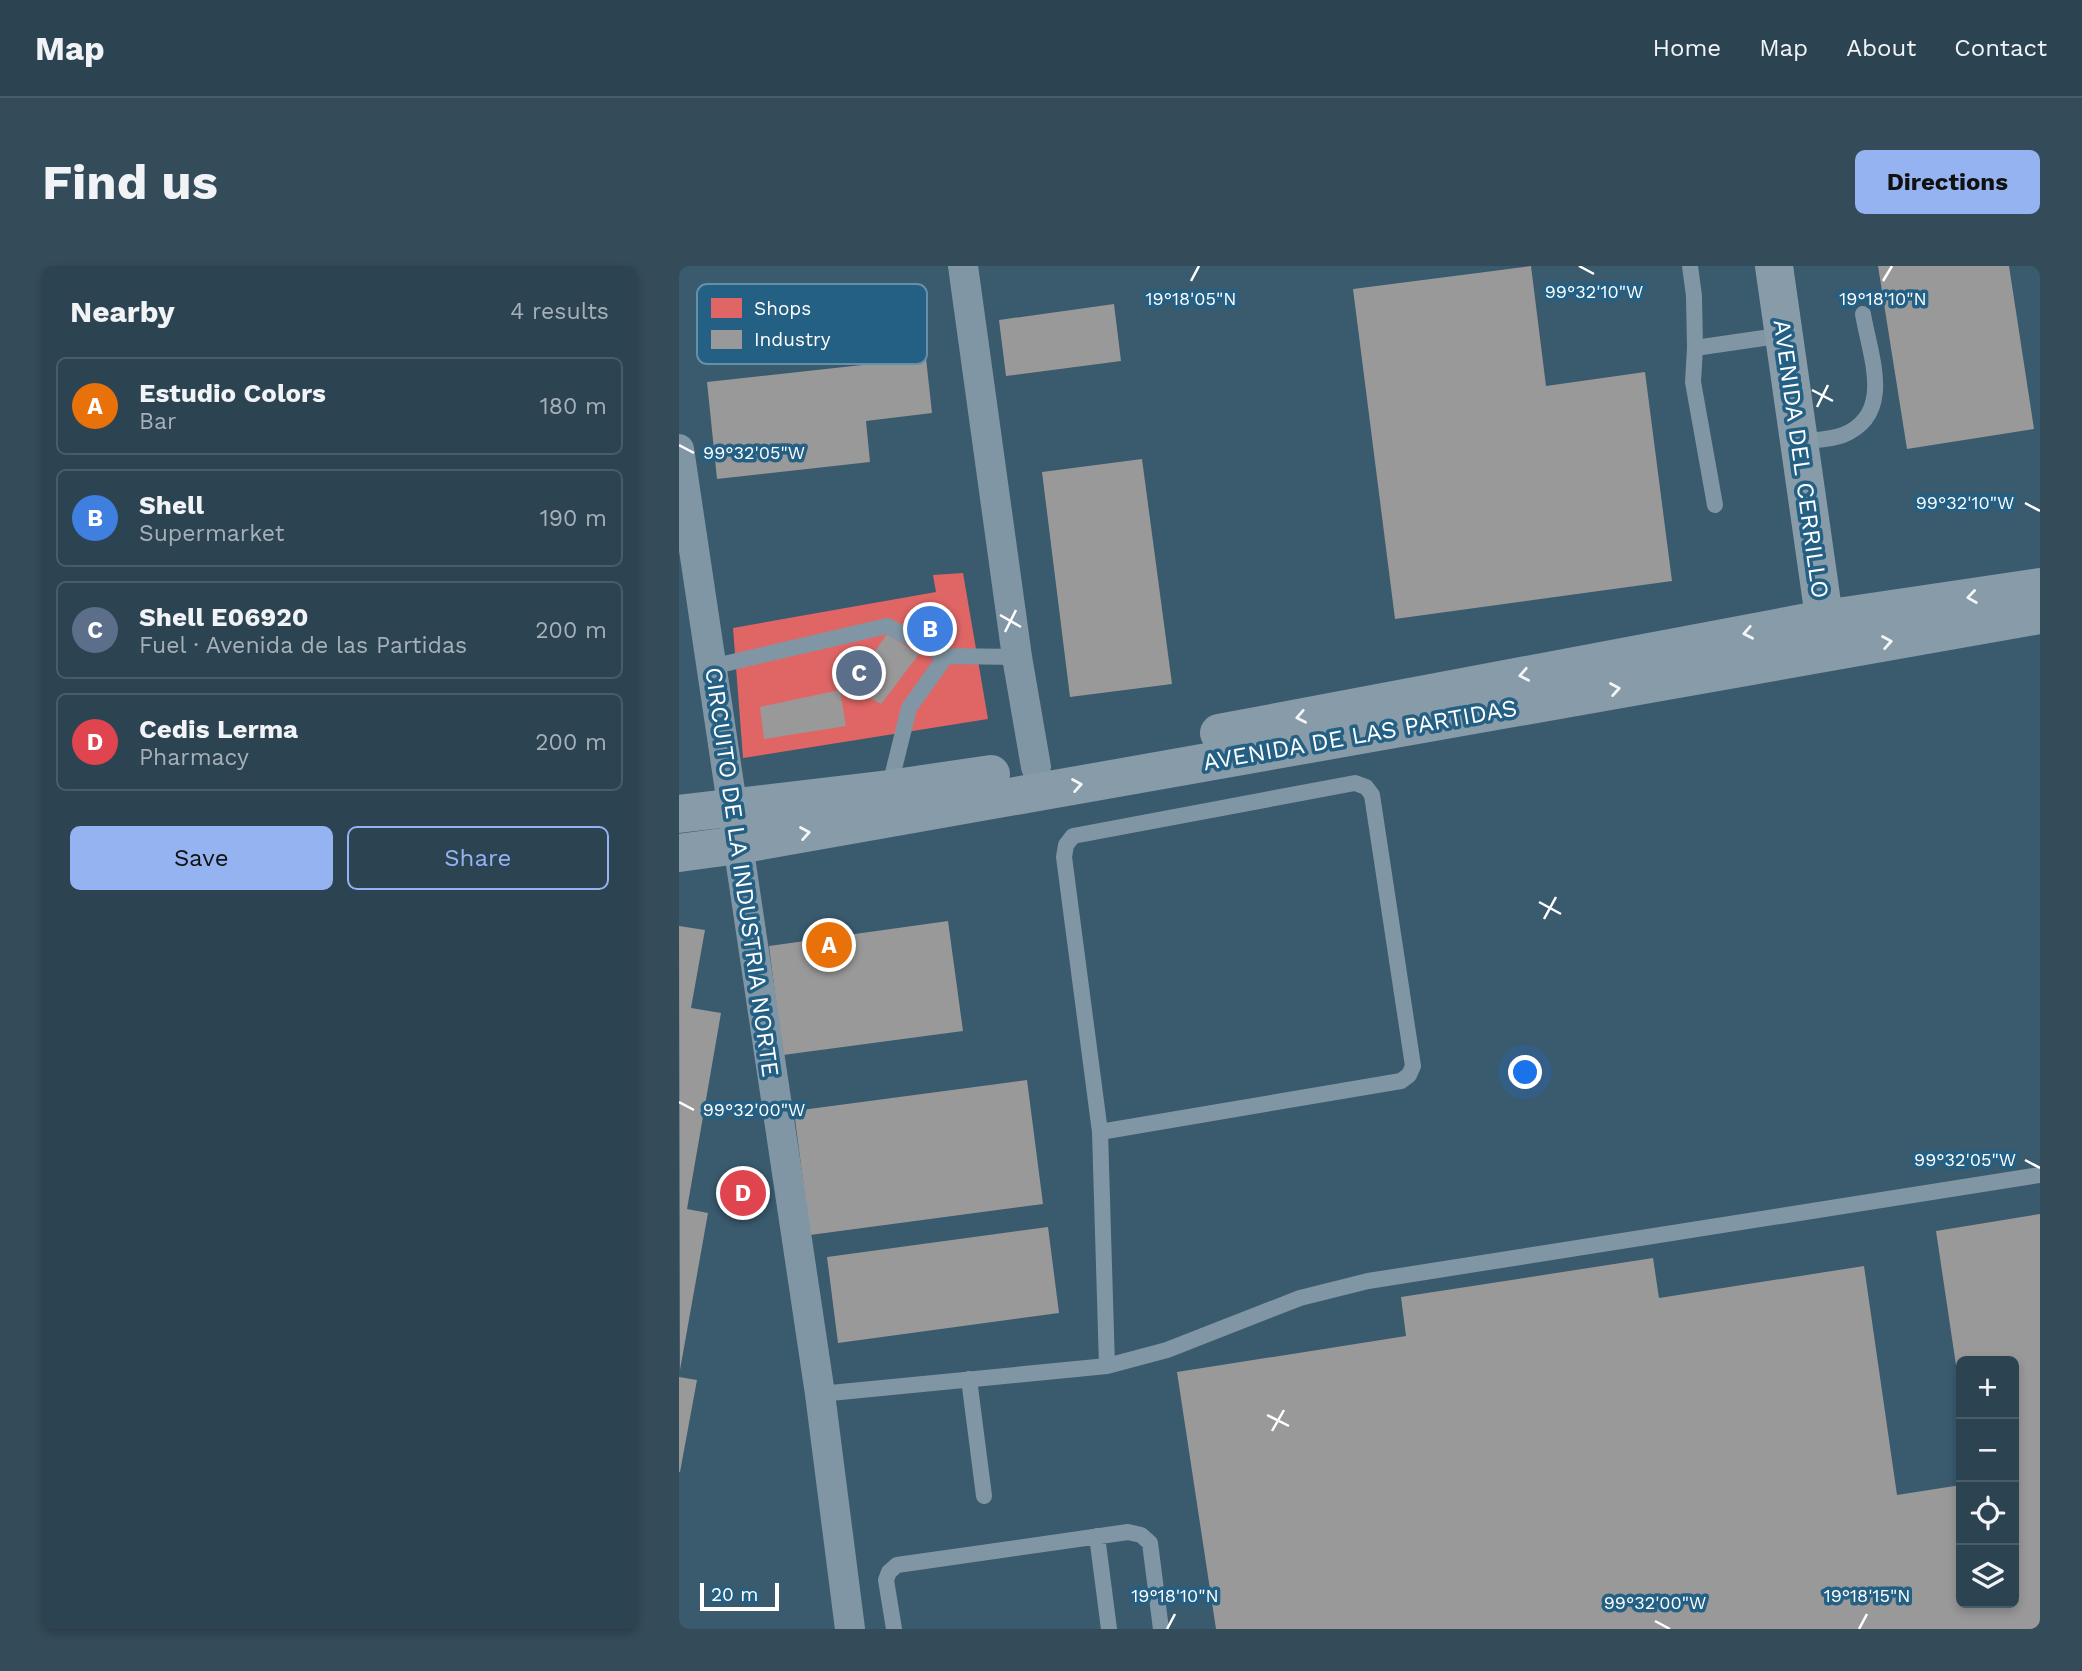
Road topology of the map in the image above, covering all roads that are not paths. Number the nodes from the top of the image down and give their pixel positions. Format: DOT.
graph roads {
  1 [pos="963,266"];
  2 [pos="1690,266"];
  3 [pos="1773,266"];
  4 [pos="1863,314"];
  5 [pos="1784,335"];
  6 [pos="1695,348"];
  7 [pos="1799,442"];
  8 [pos="679,449"];
  9 [pos="1715,505"];
  10 [pos="2040,587"];
  11 [pos="2040,615"];
  12 [pos="1826,635"];
  13 [pos="946,656"];
  14 [pos="1017,657"];
  15 [pos="711,667"];
  16 [pos="1036,767"];
  17 [pos="889,789"];
  18 [pos="732,807"];
  19 [pos="679,814"];
  20 [pos="738,845"];
  21 [pos="679,853"];
  22 [pos="1100,1132"];
  23 [pos="2040,1175"];
  24 [pos="1107,1366"];
  25 [pos="969,1380"];
  26 [pos="820,1394"];
  27 [pos="984,1496"];
  28 [pos="1097,1536"];
  29 [pos="850,1629"];
  30 [pos="894,1629"];
  31 [pos="1109,1629"];
  32 [pos="1161,1629"];
  1 -- 14 [label="street"];
  2 -- 6 [label="lane"];
  3 -- 5 [label="main road, AVENIDA DEL CERRILLO"];
  4 -- 7 [label="lane"];
  5 -- 6 [label="lane"];
  5 -- 7 [label="main road, AVENIDA DEL CERRILLO"];
  6 -- 9 [label="lane"];
  7 -- 12 [label="main road, AVENIDA DEL CERRILLO"];
  8 -- 15 [label="street, CIRCUITO DE LA INDUSTRIA NORTE"];
  10 -- 12 [label="main road, AVENIDA DE LAS PARTIDAS, one-way"];
  12 -- 11 [label="main road, AVENIDA DE LAS PARTIDAS, one-way"];
  12 -- 16 [label="main road, AVENIDA DE LAS PARTIDAS, one-way"];
  20 -- 12 [label="main road, AVENIDA DE LAS PARTIDAS, one-way"];
  13 -- 14 [label="lane"];
  13 -- 15 [label="lane"];
  13 -- 17 [label="lane"];
  14 -- 16 [label="street"];
  15 -- 18 [label="street, CIRCUITO DE LA INDUSTRIA NORTE"];
  16 -- 17 [label="main road, AVENIDA DE LAS PARTIDAS"];
  17 -- 18 [label="main road, AVENIDA DE LAS PARTIDAS"];
  18 -- 19 [label="main road, AVENIDA DE LAS PARTIDAS"];
  18 -- 20 [label="street, CIRCUITO DE LA INDUSTRIA NORTE"];
  20 -- 21 [label="main road, AVENIDA DE LAS PARTIDAS"];
  20 -- 26 [label="street, CIRCUITO DE LA INDUSTRIA NORTE"];
  22 -- 22 [label="lane"];
  22 -- 24 [label="lane"];
  23 -- 24 [label="lane"];
  24 -- 25 [label="lane"];
  25 -- 26 [label="lane"];
  25 -- 27 [label="lane"];
  26 -- 29 [label="street, CIRCUITO DE LA INDUSTRIA NORTE"];
  28 -- 30 [label="lane"];
  28 -- 31 [label="lane"];
  28 -- 32 [label="lane"];
}
